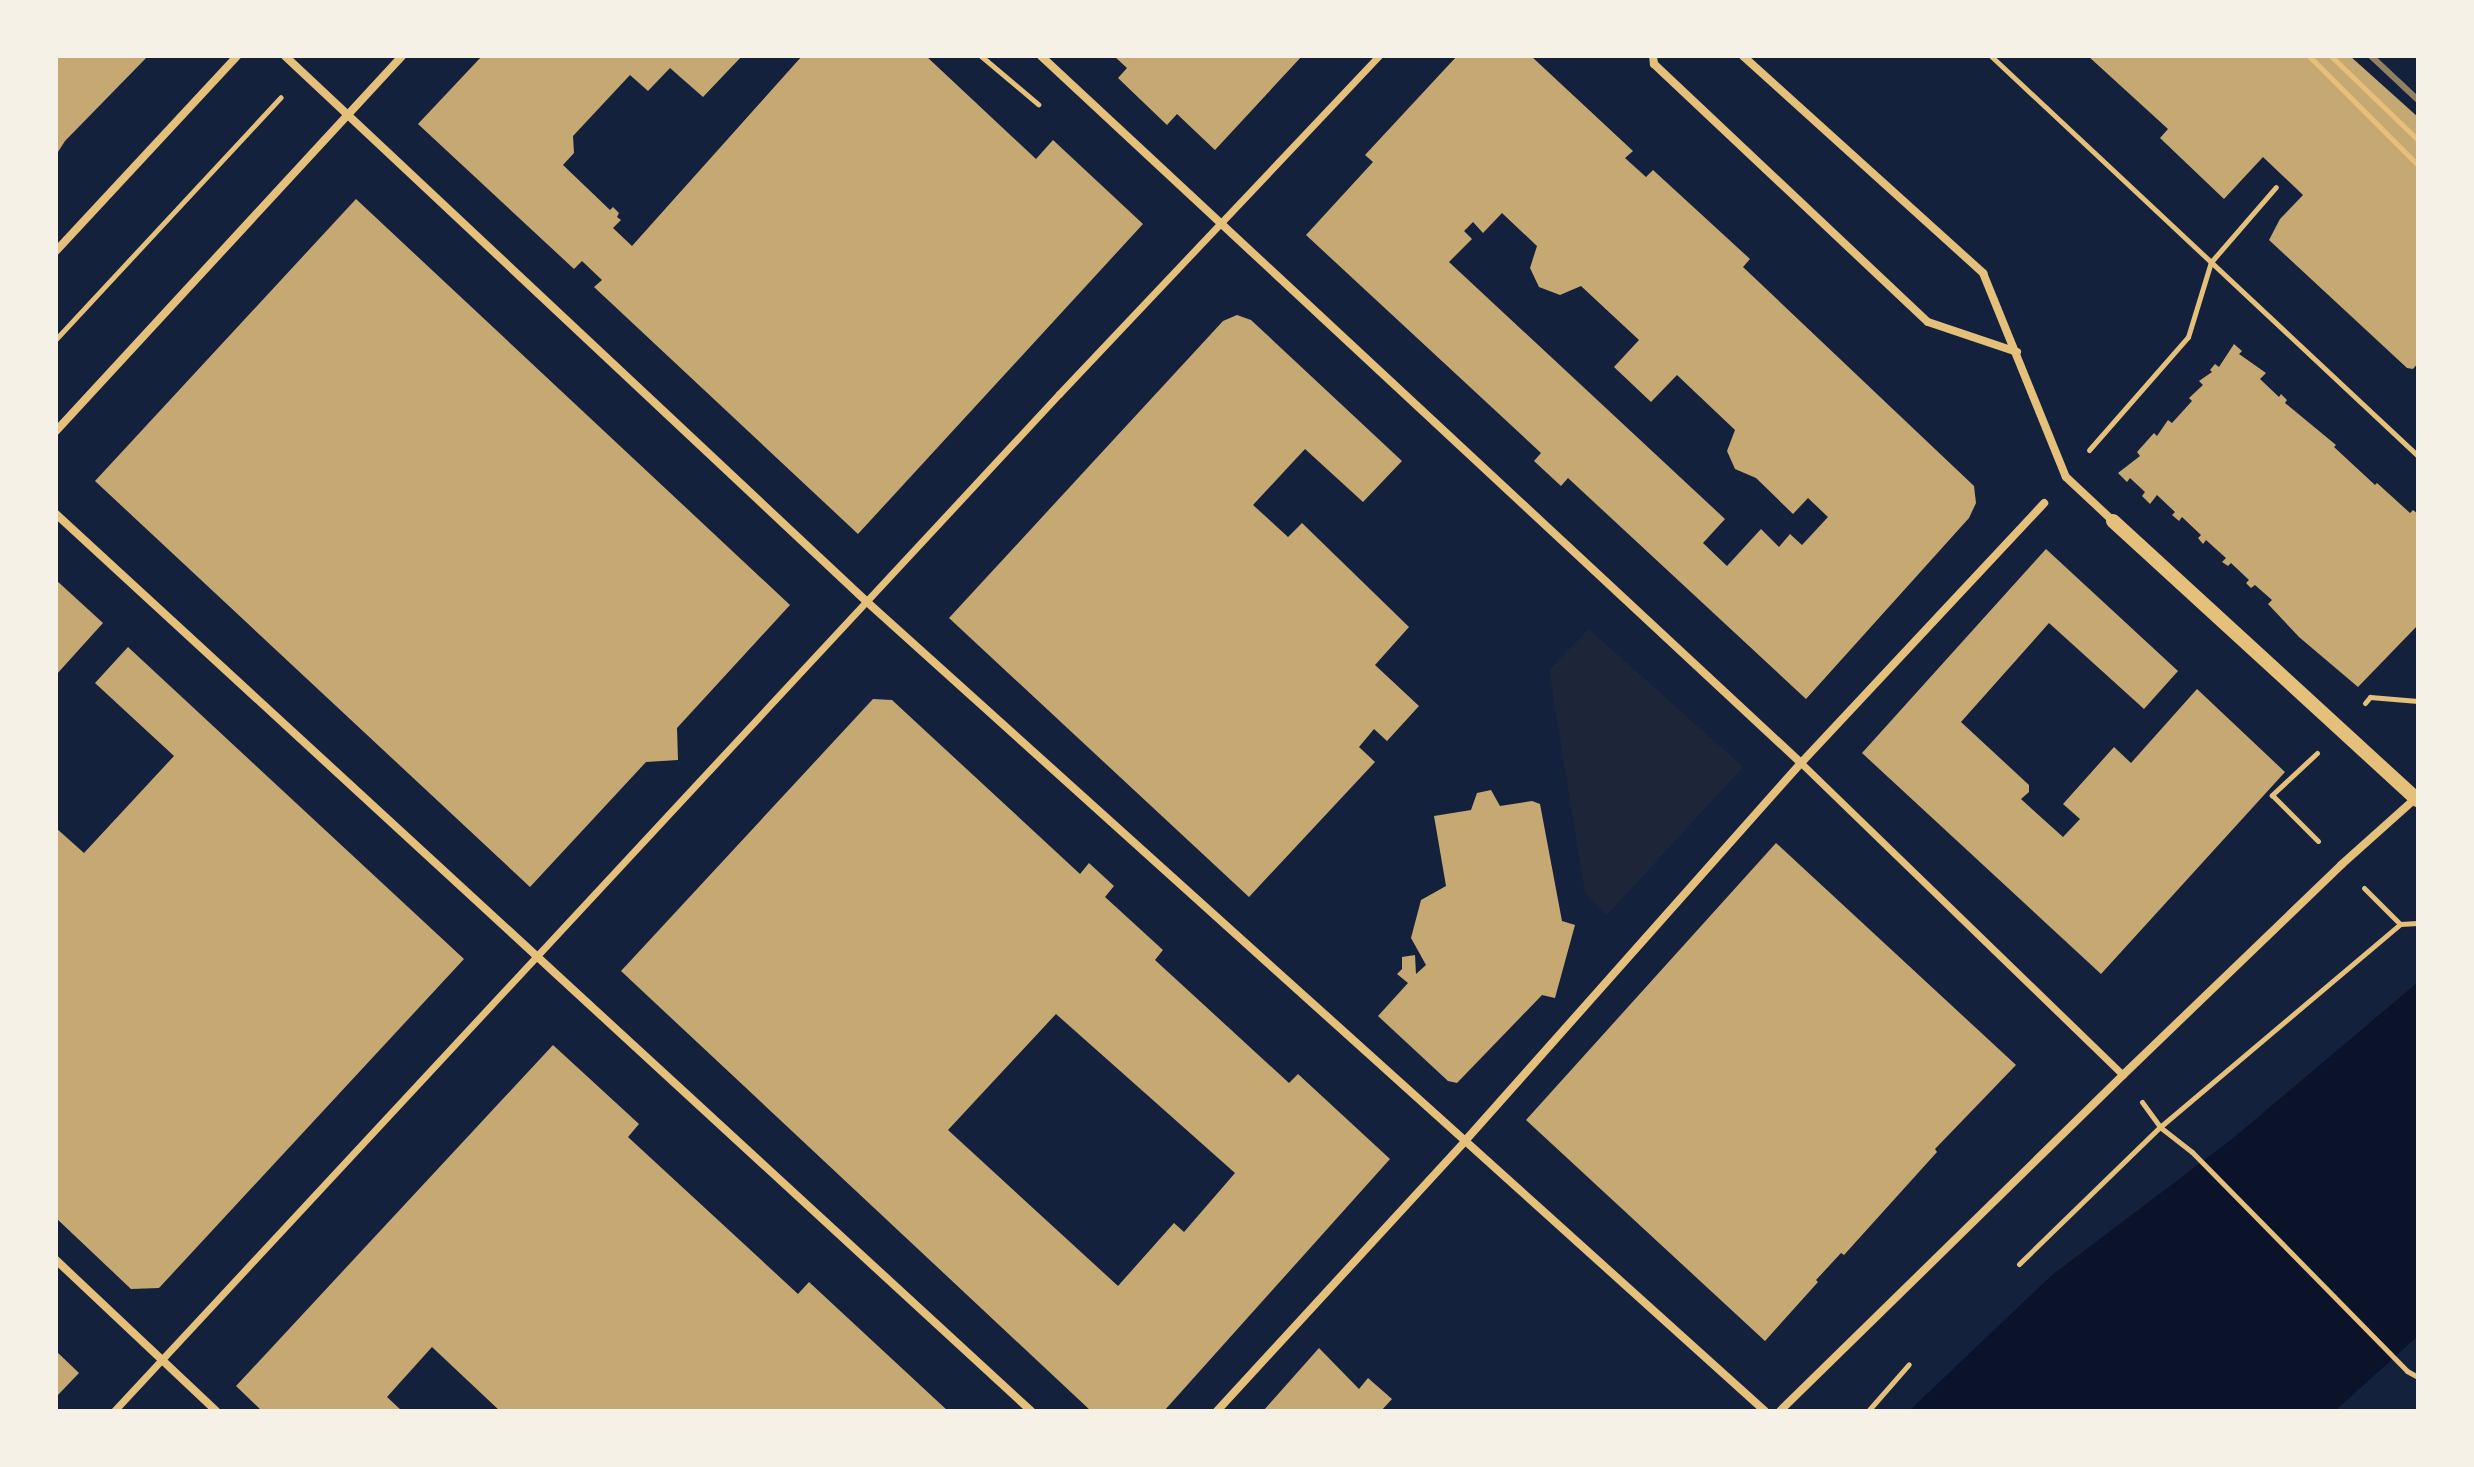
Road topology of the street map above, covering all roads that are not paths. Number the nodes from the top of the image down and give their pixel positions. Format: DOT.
graph roads {
  1 [pos="237,56"];
  2 [pos="285,56"];
  3 [pos="402,56"];
  4 [pos="1041,56"];
  5 [pos="1379,56"];
  6 [pos="1653,56"];
  7 [pos="1743,56"];
  8 [pos="348,115"];
  9 [pos="1223,225"];
  10 [pos="56,251"];
  11 [pos="2017,352"];
  12 [pos="56,431"];
  13 [pos="2044,503"];
  14 [pos="56,514"];
  15 [pos="2113,521"];
  16 [pos="866,601"];
  17 [pos="1801,763"];
  18 [pos="2417,798"];
  19 [pos="538,954"];
  20 [pos="2123,1075"];
  21 [pos="1465,1141"];
  22 [pos="56,1260"];
  23 [pos="163,1358"];
  24 [pos="114,1411"];
  25 [pos="216,1411"];
  26 [pos="1031,1411"];
  27 [pos="1217,1411"];
  28 [pos="1765,1411"];
  29 [pos="1780,1411"];
  1 -- 10 [label="street"];
  2 -- 8 [label="street"];
  3 -- 8 [label="street"];
  4 -- 9 [label="street"];
  5 -- 9 [label="street"];
  6 -- 11 [label="street"];
  7 -- 11 [label="street"];
  8 -- 12 [label="street"];
  8 -- 16 [label="street"];
  9 -- 16 [label="street"];
  9 -- 17 [label="street"];
  11 -- 15 [label="street"];
  13 -- 17 [label="street"];
  14 -- 19 [label="street"];
  15 -- 18 [label="street"];
  16 -- 19 [label="street"];
  16 -- 21 [label="street"];
  17 -- 20 [label="street"];
  17 -- 21 [label="street"];
  18 -- 20 [label="street"];
  19 -- 23 [label="street"];
  19 -- 26 [label="street"];
  20 -- 29 [label="street"];
  21 -- 27 [label="street"];
  21 -- 28 [label="street"];
  22 -- 23 [label="street"];
  23 -- 24 [label="street"];
  23 -- 25 [label="street"];
}
